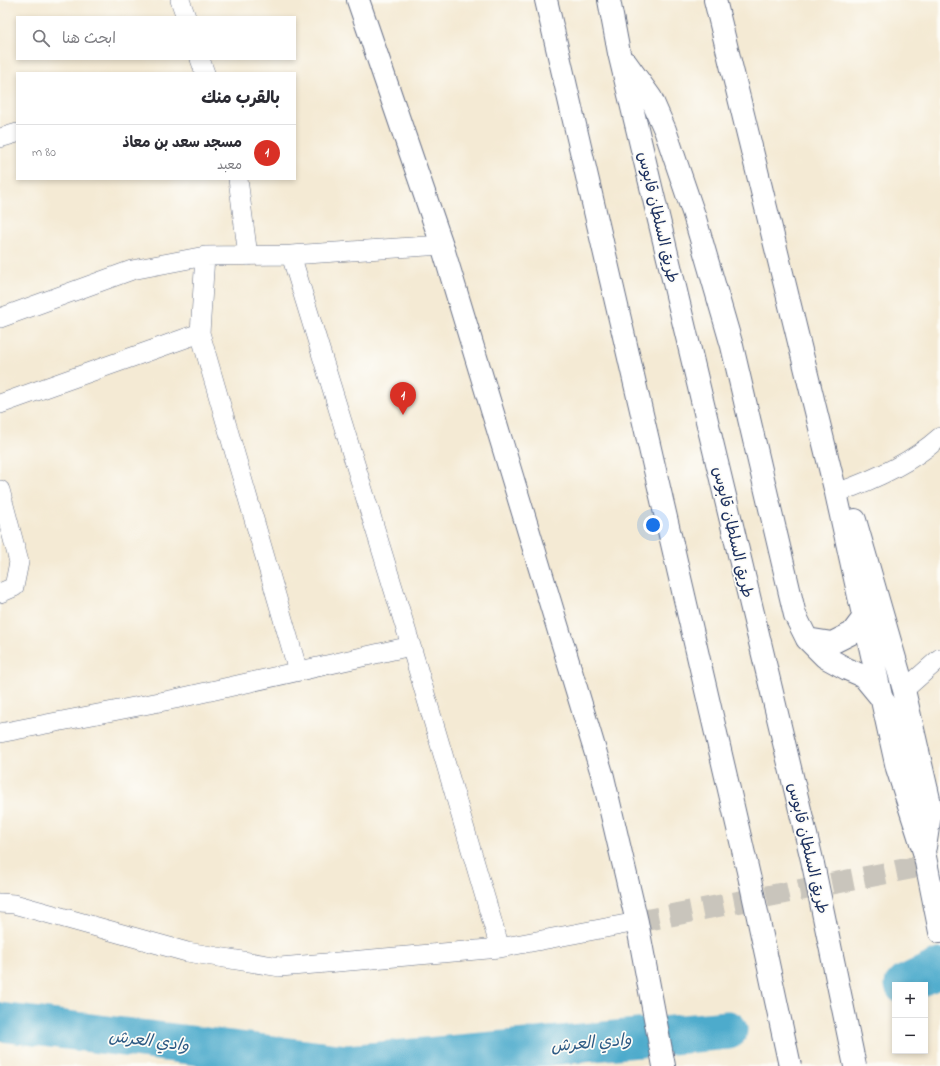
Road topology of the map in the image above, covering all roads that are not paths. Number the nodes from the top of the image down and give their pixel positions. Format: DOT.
graph roads {
  1 [pos="180,0"];
  2 [pos="358,0"];
  3 [pos="546,0"];
  4 [pos="608,0"];
  5 [pos="715,0"];
  6 [pos="186,16"];
  7 [pos="619,53"];
  8 [pos="16,133"];
  9 [pos="0,138"];
  10 [pos="238,180"];
  11 [pos="442,245"];
  12 [pos="291,255"];
  13 [pos="205,256"];
  14 [pos="248,256"];
  15 [pos="0,318"];
  16 [pos="200,333"];
  17 [pos="0,404"];
  18 [pos="940,437"];
  19 [pos="0,490"];
  20 [pos="836,493"];
  21 [pos="0,593"];
  22 [pos="864,617"];
  23 [pos="807,639"];
  24 [pos="411,646"];
  25 [pos="940,658"];
  26 [pos="298,671"];
  27 [pos="904,690"];
  28 [pos="882,698"];
  29 [pos="0,733"];
  30 [pos="926,790"];
  31 [pos="924,852"];
  32 [pos="0,903"];
  33 [pos="637,922"];
  34 [pos="940,932"];
  35 [pos="500,948"];
  36 [pos="780,1019"];
  37 [pos="664,1066"];
  38 [pos="784,1066"];
  39 [pos="790,1066"];
  40 [pos="855,1066"];
  1 -- 6 [label="street"];
  2 -- 11 [label="main road"];
  3 -- 36 [label="main road, bridge"];
  4 -- 7 [label="main road, طريق السلطان قابوس"];
  5 -- 20 [label="main road"];
  7 -- 23 [label="main road"];
  7 -- 40 [label="main road, طريق السلطان قابوس, bridge"];
  8 -- 9 [label="street"];
  10 -- 14 [label="street"];
  11 -- 12 [label="street"];
  11 -- 33 [label="main road"];
  12 -- 14 [label="street"];
  12 -- 24 [label="street"];
  13 -- 14 [label="street"];
  13 -- 15 [label="street"];
  13 -- 16 [label="street"];
  16 -- 17 [label="street"];
  16 -- 26 [label="street"];
  18 -- 20 [label="street"];
  19 -- 21 [label="street"];
  20 -- 22 [label="main road"];
  20 -- 27 [label="main road"];
  22 -- 23 [label="main road"];
  22 -- 28 [label="main road"];
  23 -- 28 [label="main road"];
  24 -- 26 [label="street"];
  24 -- 35 [label="street"];
  25 -- 27 [label="street"];
  26 -- 29 [label="street"];
  27 -- 30 [label="main road"];
  28 -- 30 [label="main road"];
  28 -- 31 [label="main road"];
  30 -- 31 [label="main road"];
  31 -- 34 [label="main road"];
  32 -- 35 [label="street"];
  33 -- 35 [label="street"];
  33 -- 37 [label="main road"];
  36 -- 38 [label="main road, bridge"];
  36 -- 39 [label="main road, bridge"];
}
